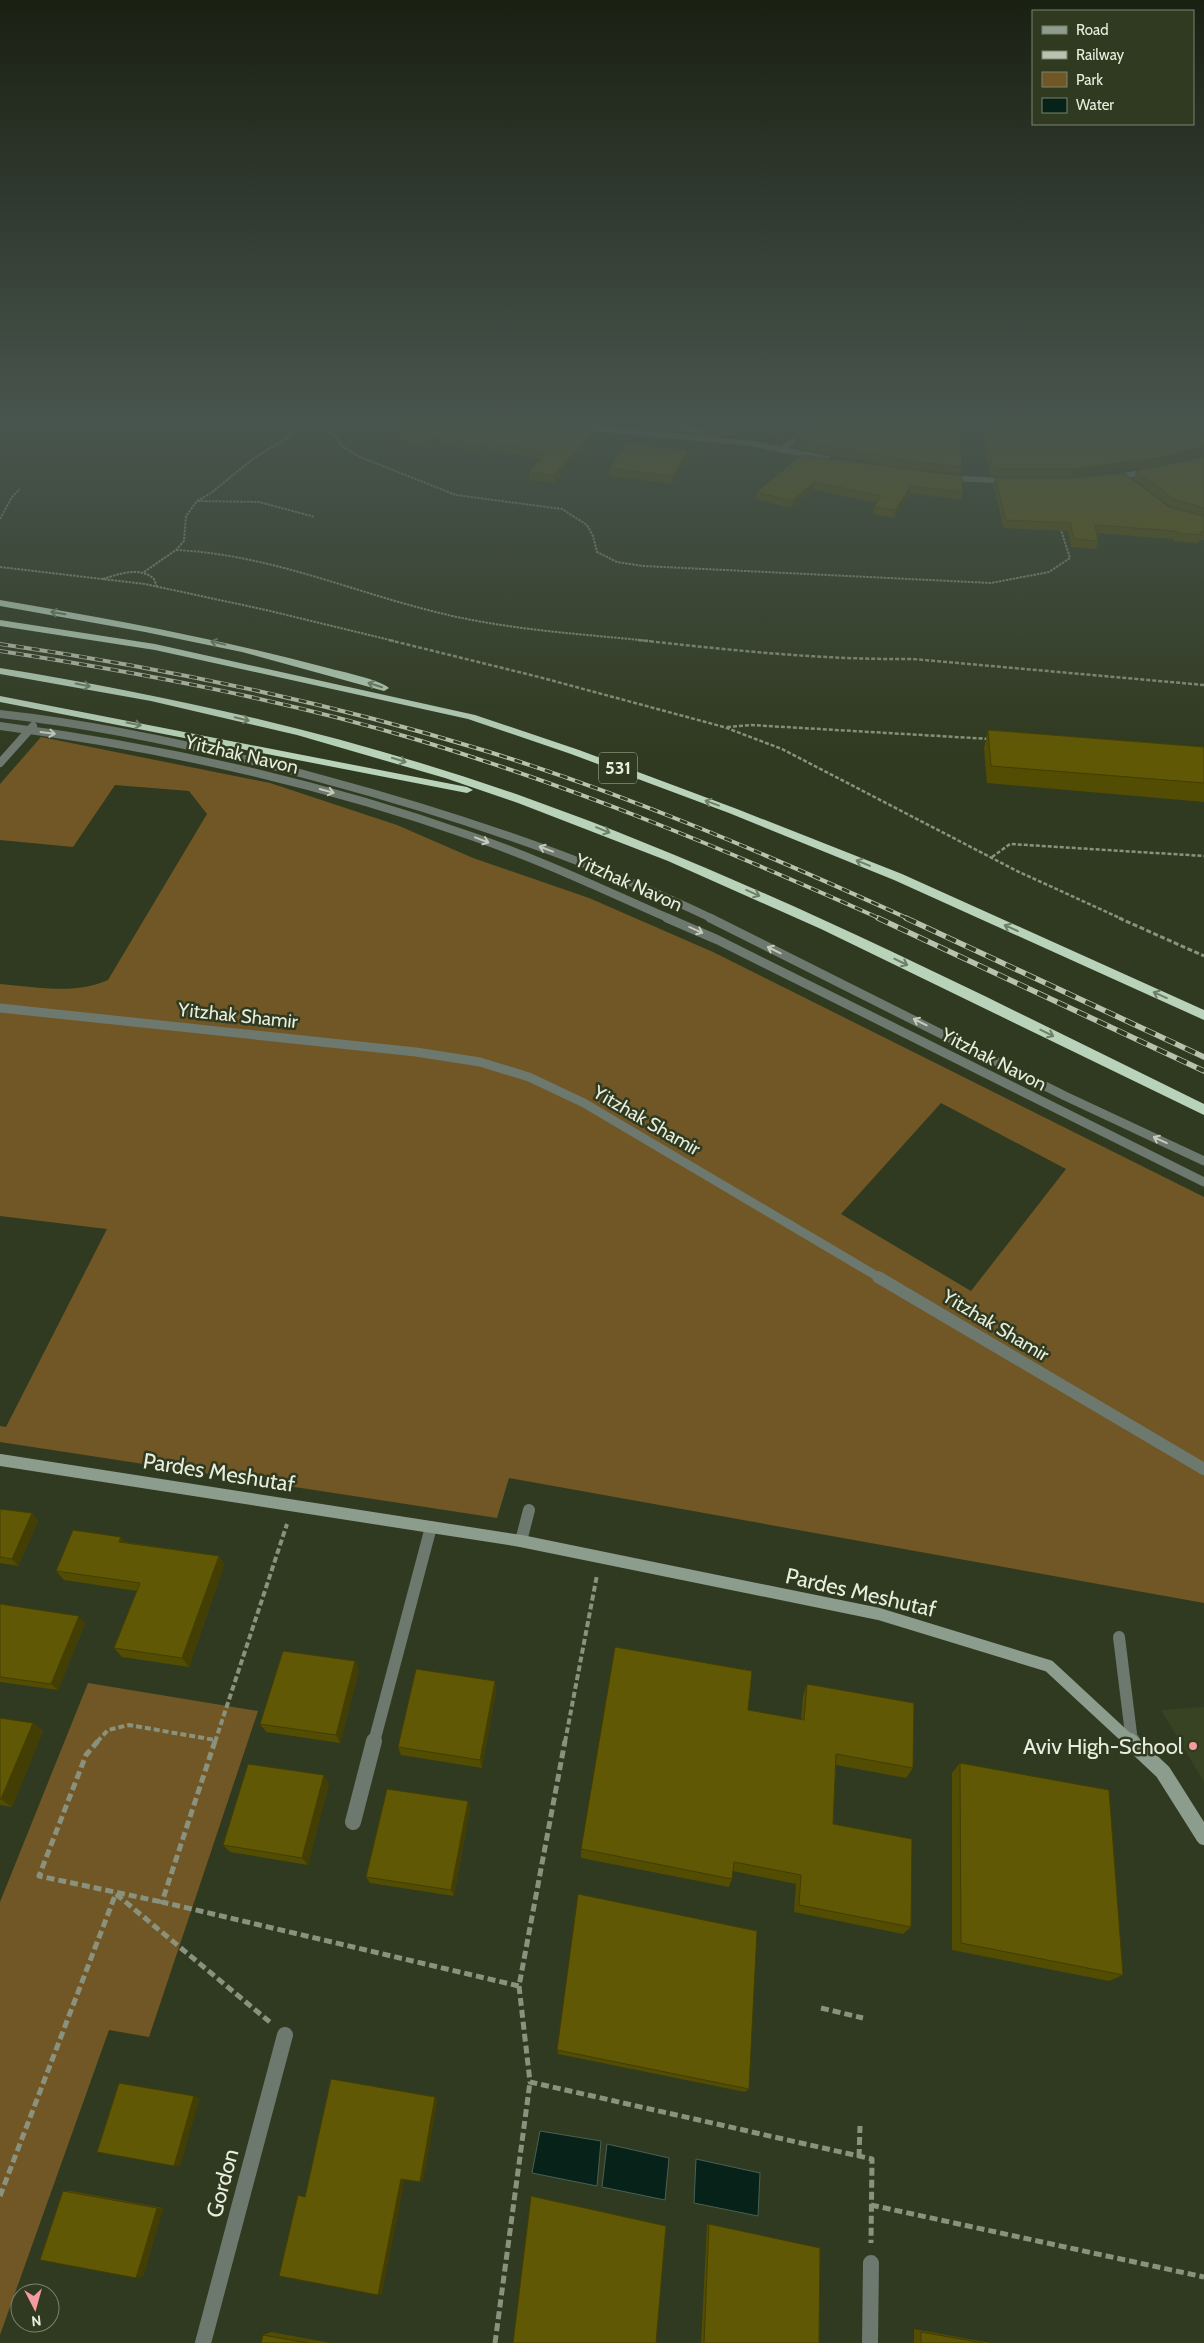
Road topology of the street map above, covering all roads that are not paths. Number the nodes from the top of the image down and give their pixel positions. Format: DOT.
graph roads {
  1 [pos="0,603"];
  2 [pos="0,623"];
  3 [pos="0,671"];
  4 [pos="0,699"];
  5 [pos="0,714"];
  6 [pos="471,717"];
  7 [pos="41,718"];
  8 [pos="0,726"];
  9 [pos="29,730"];
  10 [pos="0,763"];
  11 [pos="525,801"];
  12 [pos="0,1008"];
  13 [pos="1204,1015"];
  14 [pos="1204,1110"];
  15 [pos="1204,1161"];
  16 [pos="1204,1182"];
  17 [pos="0,1460"];
  18 [pos="1204,1469"];
  19 [pos="529,1510"];
  20 [pos="431,1527"];
  21 [pos="521,1541"];
  22 [pos="1119,1637"];
  23 [pos="1132,1743"];
  24 [pos="353,1822"];
  25 [pos="1204,1837"];
  26 [pos="285,2035"];
  27 [pos="871,2263"];
  28 [pos="202,2343"];
  29 [pos="870,2343"];
  6 -- 1 [label="highway, one-way"];
  2 -- 6 [label="highway, 531"];
  3 -- 11 [label="highway, one-way"];
  4 -- 11 [label="highway, one-way"];
  5 -- 7 [label="street, Yitzhak Navon"];
  13 -- 6 [label="highway, 531, one-way"];
  7 -- 9 [label="street"];
  15 -- 7 [label="street, Yitzhak Navon, one-way"];
  8 -- 9 [label="street, Yitzhak Navon"];
  9 -- 10 [label="street"];
  9 -- 16 [label="street, Yitzhak Navon, one-way"];
  11 -- 14 [label="highway, one-way"];
  12 -- 18 [label="street, Yitzhak Shamir"];
  17 -- 20 [label="street, Pardes Meshutaf"];
  19 -- 21 [label="street"];
  20 -- 21 [label="street, Pardes Meshutaf"];
  20 -- 24 [label="street"];
  21 -- 23 [label="street, Pardes Meshutaf"];
  22 -- 23 [label="street"];
  23 -- 25 [label="street, Pardes Meshutaf"];
  26 -- 28 [label="street, Gordon"];
  27 -- 29 [label="street"];
}
